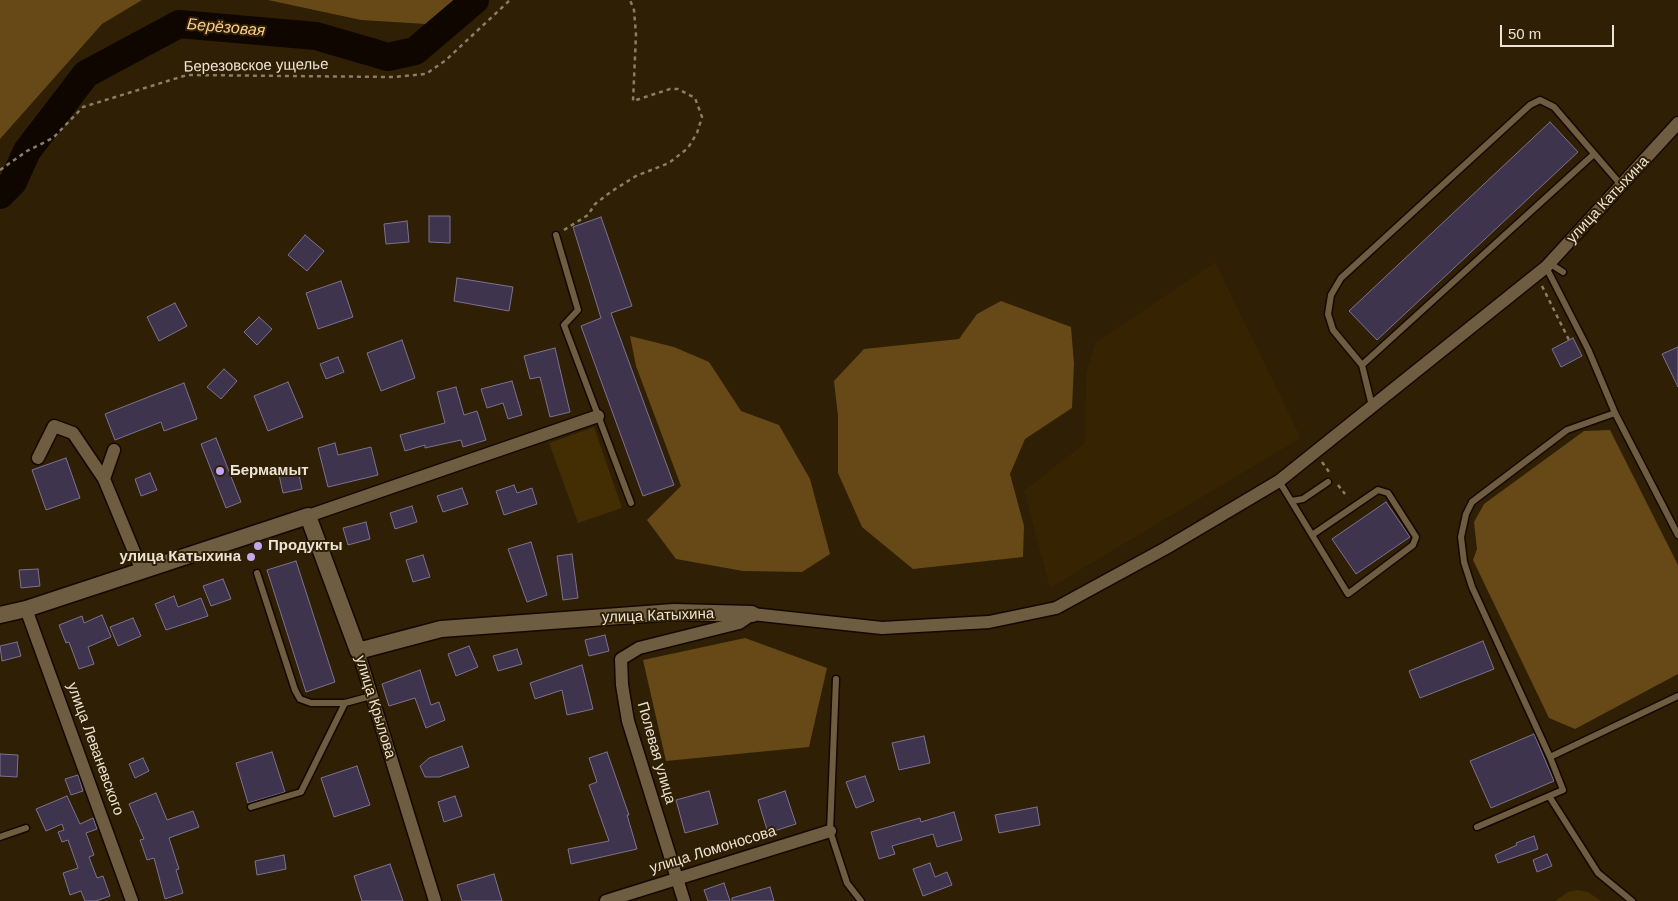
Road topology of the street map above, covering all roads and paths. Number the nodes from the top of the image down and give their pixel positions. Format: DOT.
graph roads {
  1 [pos="510,0"];
  2 [pos="630,0"];
  3 [pos="1678,123"];
  4 [pos="1594,154"];
  5 [pos="0,170"];
  6 [pos="1622,186"];
  7 [pos="556,235"];
  8 [pos="1544,268"];
  9 [pos="1563,272"];
  10 [pos="1569,340"];
  11 [pos="1362,364"];
  12 [pos="1372,406"];
  13 [pos="1615,412"];
  14 [pos="598,416"];
  15 [pos="114,450"];
  16 [pos="38,458"];
  17 [pos="104,479"];
  18 [pos="1279,481"];
  19 [pos="1328,482"];
  20 [pos="1292,501"];
  21 [pos="631,503"];
  22 [pos="308,516"];
  23 [pos="1312,535"];
  24 [pos="1678,535"];
  25 [pos="142,571"];
  26 [pos="257,573"];
  27 [pos="26,609"];
  28 [pos="752,614"];
  29 [pos="0,615"];
  30 [pos="358,651"];
  31 [pos="836,679"];
  32 [pos="371,696"];
  33 [pos="1678,696"];
  34 [pos="345,704"];
  35 [pos="1550,757"];
  36 [pos="1549,796"];
  37 [pos="250,808"];
  38 [pos="1477,827"];
  39 [pos="26,828"];
  40 [pos="830,831"];
  41 [pos="0,837"];
  42 [pos="676,878"];
  43 [pos="132,901"];
  44 [pos="435,901"];
  45 [pos="606,901"];
  46 [pos="684,901"];
  47 [pos="861,901"];
  48 [pos="1632,901"];
  1 -- 5 [label="path, Березовское ущелье"];
  2 -- 7 [label="path"];
  3 -- 6 [label="street, улица Катыхина"];
  4 -- 6 [label="lane"];
  4 -- 11 [label="lane"];
  4 -- 11 [label="lane"];
  6 -- 8 [label="street, улица Катыхина"];
  7 -- 14 [label="lane"];
  8 -- 9 [label="lane"];
  8 -- 10 [label="path"];
  8 -- 12 [label="street, улица Катыхина"];
  8 -- 13 [label="lane"];
  11 -- 12 [label="lane"];
  12 -- 18 [label="street, улица Катыхина"];
  13 -- 24 [label="lane"];
  13 -- 35 [label="lane"];
  14 -- 21 [label="lane"];
  14 -- 22 [label="street"];
  15 -- 17 [label="street"];
  16 -- 17 [label="street"];
  17 -- 25 [label="street"];
  18 -- 20 [label="lane"];
  18 -- 28 [label="street, улица Катыхина"];
  19 -- 20 [label="lane"];
  20 -- 23 [label="lane"];
  22 -- 25 [label="street"];
  22 -- 30 [label="street, улица Крылова"];
  23 -- 23 [label="lane"];
  25 -- 27 [label="street"];
  26 -- 34 [label="lane"];
  27 -- 29 [label="street"];
  27 -- 43 [label="street, улица Леваневского"];
  28 -- 30 [label="street, улица Катыхина"];
  28 -- 42 [label="street, Полевая улица"];
  30 -- 32 [label="street, улица Крылова"];
  31 -- 40 [label="lane"];
  32 -- 34 [label="lane"];
  32 -- 44 [label="street, улица Крылова"];
  33 -- 35 [label="lane"];
  34 -- 37 [label="lane"];
  35 -- 36 [label="lane"];
  36 -- 38 [label="lane"];
  36 -- 48 [label="lane"];
  39 -- 41 [label="lane"];
  40 -- 42 [label="street, улица Ломоносова"];
  40 -- 47 [label="lane"];
  42 -- 45 [label="street, улица Ломоносова"];
  42 -- 46 [label="street, Полевая улица"];
}
